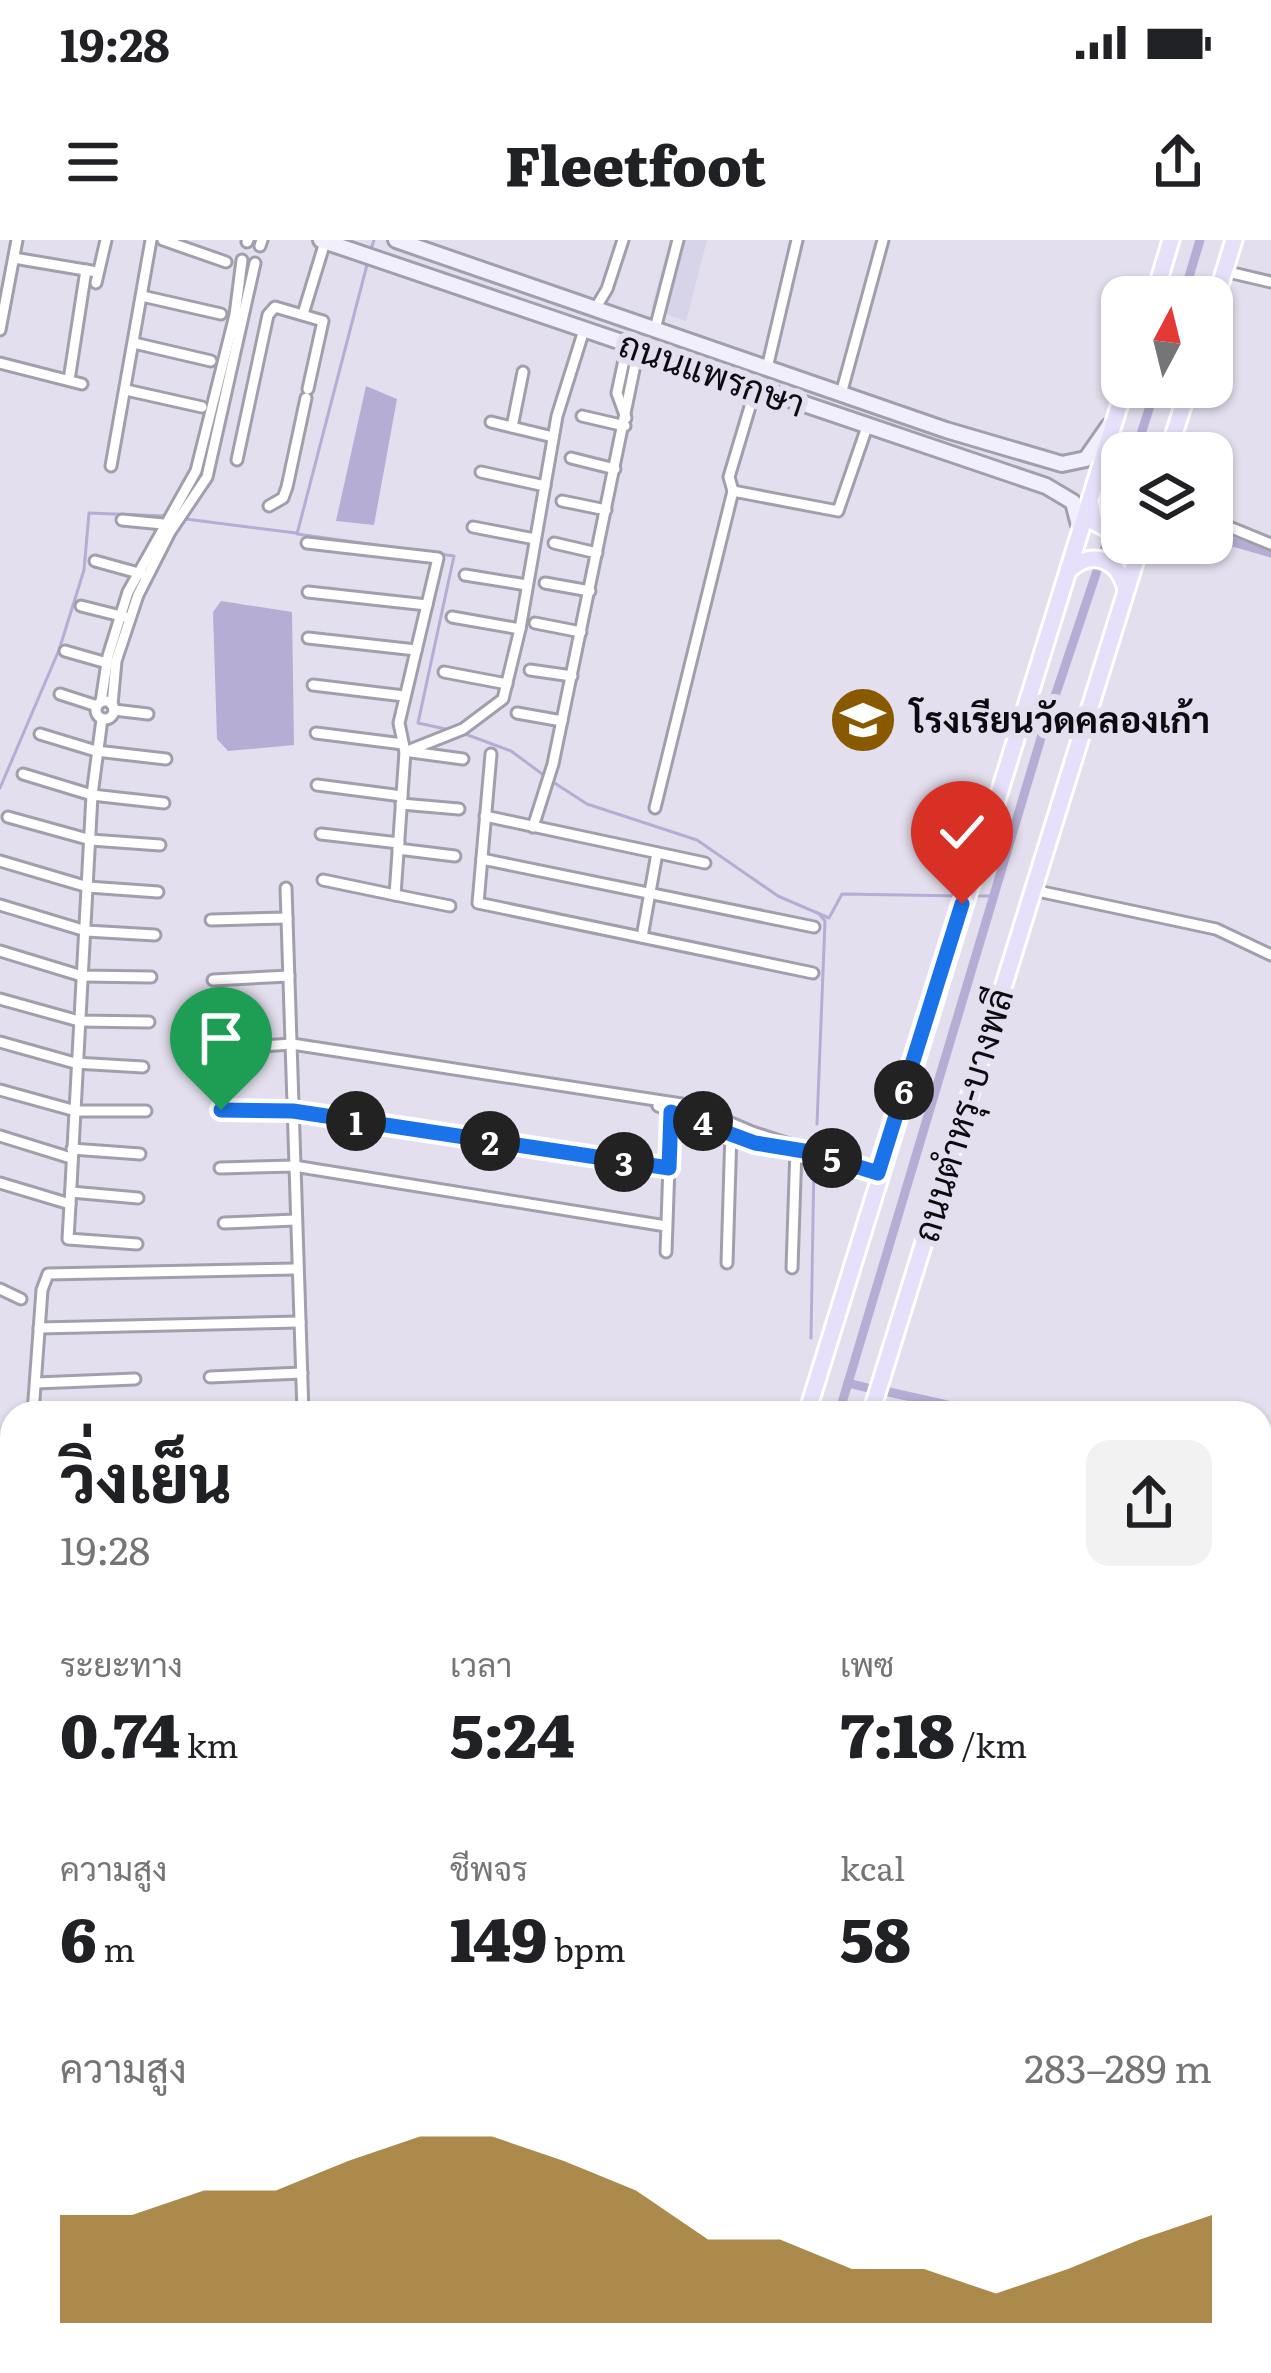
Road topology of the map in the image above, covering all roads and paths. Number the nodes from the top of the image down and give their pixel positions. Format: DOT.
graph roads {
  1 [pos="17,240"];
  2 [pos="106,240"];
  3 [pos="151,240"];
  4 [pos="163,240"];
  5 [pos="396,240"];
  6 [pos="623,240"];
  7 [pos="678,240"];
  8 [pos="797,240"];
  9 [pos="883,240"];
  10 [pos="1171,240"];
  11 [pos="1234,240"];
  12 [pos="323,241"];
  13 [pos="14,258"];
  14 [pos="226,262"];
  15 [pos="1224,271"];
  16 [pos="93,275"];
  17 [pos="1160,276"];
  18 [pos="1222,276"];
  19 [pos="1271,282"];
  20 [pos="142,296"];
  21 [pos="595,309"];
  22 [pos="221,314"];
  23 [pos="302,314"];
  24 [pos="240,316"];
  25 [pos="655,329"];
  26 [pos="0,330"];
  27 [pos="584,330"];
  28 [pos="134,344"];
  29 [pos="633,348"];
  30 [pos="0,363"];
  31 [pos="222,364"];
  32 [pos="767,368"];
  33 [pos="523,372"];
  34 [pos="69,380"];
  35 [pos="82,384"];
  36 [pos="126,390"];
  37 [pos="755,390"];
  38 [pos="841,394"];
  39 [pos="1118,408"];
  40 [pos="1119,408"];
  41 [pos="211,412"];
  42 [pos="1116,415"];
  43 [pos="582,416"];
  44 [pos="491,422"];
  45 [pos="626,422"];
  46 [pos="512,427"];
  47 [pos="867,427"];
  48 [pos="553,436"];
  49 [pos="571,458"];
  50 [pos="237,460"];
  51 [pos="1054,462"];
  52 [pos="111,466"];
  53 [pos="615,469"];
  54 [pos="481,472"];
  55 [pos="544,485"];
  56 [pos="1046,486"];
  57 [pos="733,491"];
  58 [pos="562,501"];
  59 [pos="269,506"];
  60 [pos="606,510"];
  61 [pos="122,520"];
  62 [pos="168,523"];
  63 [pos="1087,526"];
  64 [pos="473,527"];
  65 [pos="1233,529"];
  66 [pos="1101,530"];
  67 [pos="535,539"];
  68 [pos="308,543"];
  69 [pos="554,543"];
  70 [pos="1271,544"];
  71 [pos="597,553"];
  72 [pos="95,561"];
  73 [pos="1135,564"];
  74 [pos="142,574"];
  75 [pos="1066,574"];
  76 [pos="465,575"];
  77 [pos="545,583"];
  78 [pos="527,585"];
  79 [pos="590,591"];
  80 [pos="308,592"];
  81 [pos="1126,592"];
  82 [pos="427,605"];
  83 [pos="81,606"];
  84 [pos="452,617"];
  85 [pos="124,618"];
  86 [pos="535,623"];
  87 [pos="520,629"];
  88 [pos="581,632"];
  89 [pos="308,638"];
  90 [pos="416,650"];
  91 [pos="64,651"];
  92 [pos="107,663"];
  93 [pos="530,670"];
  94 [pos="444,672"];
  95 [pos="572,676"];
  96 [pos="507,684"];
  97 [pos="313,685"];
  98 [pos="60,694"];
  99 [pos="404,696"];
  100 [pos="106,706"];
  101 [pos="517,712"];
  102 [pos="148,714"];
  103 [pos="562,721"];
  104 [pos="40,734"];
  105 [pos="316,734"];
  106 [pos="404,748"];
  107 [pos="96,751"];
  108 [pos="491,754"];
  109 [pos="166,759"];
  110 [pos="463,759"];
  111 [pos="23,774"];
  112 [pos="317,785"];
  113 [pos="92,795"];
  114 [pos="402,800"];
  115 [pos="164,803"];
  116 [pos="655,808"];
  117 [pos="458,809"];
  118 [pos="485,816"];
  119 [pos="8,817"];
  120 [pos="533,826"];
  121 [pos="321,834"];
  122 [pos="91,840"];
  123 [pos="160,845"];
  124 [pos="398,846"];
  125 [pos="657,853"];
  126 [pos="455,856"];
  127 [pos="482,860"];
  128 [pos="0,862"];
  129 [pos="705,863"];
  130 [pos="323,880"];
  131 [pos="88,886"];
  132 [pos="286,888"];
  133 [pos="1033,890"];
  134 [pos="158,892"];
  135 [pos="650,894"];
  136 [pos="395,895"];
  137 [pos="0,905"];
  138 [pos="450,906"];
  139 [pos="287,918"];
  140 [pos="212,920"];
  141 [pos="814,927"];
  142 [pos="86,931"];
  143 [pos="155,935"];
  144 [pos="642,937"];
  145 [pos="0,951"];
  146 [pos="1271,955"];
  147 [pos="813,973"];
  148 [pos="82,976"];
  149 [pos="289,976"];
  150 [pos="151,977"];
  151 [pos="213,980"];
  152 [pos="0,999"];
  153 [pos="79,1021"];
  154 [pos="149,1022"];
  155 [pos="0,1042"];
  156 [pos="292,1044"];
  157 [pos="218,1049"];
  158 [pos="75,1063"];
  159 [pos="143,1066"];
  160 [pos="0,1090"];
  161 [pos="671,1107"];
  162 [pos="221,1110"];
  163 [pos="76,1111"];
  164 [pos="146,1111"];
  165 [pos="293,1111"];
  166 [pos="731,1128"];
  167 [pos="0,1136"];
  168 [pos="796,1149"];
  169 [pos="71,1153"];
  170 [pos="140,1154"];
  171 [pos="294,1166"];
  172 [pos="220,1168"];
  173 [pos="669,1168"];
  174 [pos="878,1173"];
  175 [pos="0,1183"];
  176 [pos="70,1192"];
  177 [pos="138,1198"];
  178 [pos="70,1204"];
  179 [pos="295,1220"];
  180 [pos="224,1223"];
  181 [pos="666,1226"];
  182 [pos="137,1244"];
  183 [pos="666,1252"];
  184 [pos="727,1263"];
  185 [pos="296,1268"];
  186 [pos="792,1268"];
  187 [pos="0,1289"];
  188 [pos="21,1299"];
  189 [pos="300,1322"];
  190 [pos="39,1328"];
  191 [pos="302,1373"];
  192 [pos="210,1377"];
  193 [pos="136,1378"];
  194 [pos="36,1383"];
  195 [pos="34,1401"];
  196 [pos="303,1401"];
  197 [pos="811,1401"];
  198 [pos="875,1401"];
  1 -- 13 [label="street"];
  2 -- 16 [label="street"];
  3 -- 20 [label="street"];
  4 -- 14 [label="street"];
  5 -- 21 [label="main road, ถนนแพรกษา"];
  6 -- 21 [label="street"];
  7 -- 25 [label="street"];
  8 -- 32 [label="street"];
  9 -- 38 [label="street"];
  10 -- 17 [label="main road"];
  11 -- 15 [label="main road"];
  12 -- 23 [label="street"];
  12 -- 27 [label="main road, ถนนแพรกษา"];
  13 -- 16 [label="street"];
  13 -- 26 [label="street"];
  15 -- 18 [label="main road"];
  15 -- 19 [label="street"];
  16 -- 34 [label="street"];
  20 -- 22 [label="street"];
  20 -- 28 [label="street"];
  21 -- 25 [label="main road, ถนนแพรกษา"];
  23 -- 50 [label="street"];
  23 -- 59 [label="street"];
  24 -- 24 [label="street"];
  24 -- 31 [label="street"];
  25 -- 32 [label="main road, ถนนแพรกษา"];
  27 -- 29 [label="main road, ถนนแพรกษา"];
  27 -- 48 [label="street"];
  28 -- 31 [label="street"];
  28 -- 36 [label="street"];
  29 -- 37 [label="main road, ถนนแพรกษา"];
  29 -- 45 [label="street"];
  30 -- 34 [label="street"];
  31 -- 41 [label="street"];
  32 -- 38 [label="main road, ถนนแพรกษา"];
  33 -- 46 [label="street"];
  34 -- 35 [label="street"];
  36 -- 41 [label="street"];
  36 -- 52 [label="street"];
  37 -- 47 [label="main road, ถนนแพรกษา"];
  37 -- 57 [label="street"];
  38 -- 51 [label="main road, ถนนแพรกษา"];
  39 -- 42 [label="main road, ถนนตำหรุ-บางพลี"];
  40 -- 63 [label="main road"];
  41 -- 62 [label="street"];
  42 -- 51 [label="main road"];
  42 -- 63 [label="main road, ถนนตำหรุ-บางพลี"];
  43 -- 45 [label="street"];
  44 -- 46 [label="street"];
  45 -- 53 [label="street"];
  46 -- 48 [label="street"];
  47 -- 56 [label="main road, ถนนแพรกษา"];
  47 -- 57 [label="street"];
  48 -- 55 [label="street"];
  49 -- 53 [label="street"];
  51 -- 56 [label="main road"];
  53 -- 60 [label="street"];
  54 -- 55 [label="street"];
  55 -- 67 [label="street"];
  56 -- 63 [label="main road"];
  57 -- 116 [label="street"];
  58 -- 60 [label="street"];
  60 -- 71 [label="street"];
  61 -- 62 [label="street"];
  62 -- 74 [label="street"];
  63 -- 66 [label="main road"];
  63 -- 75 [label="main road, ถนนตำหรุ-บางพลี"];
  64 -- 67 [label="street"];
  65 -- 70 [label="street"];
  67 -- 78 [label="street"];
  68 -- 82 [label="street"];
  69 -- 71 [label="street"];
  71 -- 79 [label="street"];
  72 -- 74 [label="street"];
  73 -- 81 [label="main road, ถนนตำหรุ-บางพลี"];
  74 -- 85 [label="street"];
  75 -- 81 [label="main road"];
  75 -- 174 [label="main road, ถนนตำหรุ-บางพลี"];
  76 -- 78 [label="street"];
  77 -- 79 [label="street"];
  78 -- 87 [label="street"];
  79 -- 88 [label="street"];
  80 -- 82 [label="street"];
  81 -- 133 [label="main road, ถนนตำหรุ-บางพลี"];
  82 -- 90 [label="street"];
  83 -- 85 [label="street"];
  84 -- 87 [label="street"];
  85 -- 92 [label="street"];
  85 -- 100 [label="street"];
  86 -- 88 [label="street"];
  87 -- 96 [label="street"];
  88 -- 95 [label="street"];
  89 -- 90 [label="street"];
  90 -- 99 [label="street"];
  91 -- 92 [label="street"];
  92 -- 100 [label="street"];
  93 -- 95 [label="street"];
  94 -- 96 [label="street"];
  95 -- 103 [label="street"];
  96 -- 106 [label="street"];
  97 -- 99 [label="street"];
  98 -- 100 [label="street"];
  99 -- 106 [label="street"];
  100 -- 102 [label="street"];
  100 -- 107 [label="street"];
  101 -- 103 [label="street"];
  103 -- 120 [label="street"];
  104 -- 107 [label="street"];
  105 -- 106 [label="street"];
  106 -- 110 [label="street"];
  106 -- 114 [label="street"];
  107 -- 109 [label="street"];
  107 -- 113 [label="street"];
  108 -- 118 [label="street"];
  111 -- 113 [label="street"];
  112 -- 114 [label="street"];
  113 -- 115 [label="street"];
  113 -- 122 [label="street"];
  114 -- 117 [label="street"];
  114 -- 124 [label="street"];
  118 -- 120 [label="street"];
  118 -- 127 [label="street"];
  119 -- 122 [label="street"];
  120 -- 125 [label="street"];
  121 -- 124 [label="street"];
  122 -- 123 [label="street"];
  122 -- 131 [label="street"];
  124 -- 126 [label="street"];
  124 -- 136 [label="street"];
  125 -- 129 [label="street"];
  125 -- 135 [label="street"];
  127 -- 135 [label="street"];
  127 -- 144 [label="street"];
  128 -- 131 [label="street"];
  130 -- 136 [label="street"];
  131 -- 134 [label="street"];
  131 -- 142 [label="street"];
  132 -- 139 [label="street"];
  133 -- 146 [label="street"];
  133 -- 198 [label="main road, ถนนตำหรุ-บางพลี"];
  135 -- 141 [label="street"];
  135 -- 144 [label="street"];
  136 -- 138 [label="street"];
  137 -- 142 [label="street"];
  139 -- 140 [label="street"];
  139 -- 149 [label="street"];
  142 -- 143 [label="street"];
  142 -- 148 [label="street"];
  144 -- 147 [label="street"];
  145 -- 148 [label="street"];
  148 -- 150 [label="street"];
  148 -- 153 [label="street"];
  149 -- 151 [label="street"];
  149 -- 156 [label="street"];
  152 -- 153 [label="street"];
  153 -- 154 [label="street"];
  153 -- 158 [label="street"];
  155 -- 158 [label="street"];
  156 -- 157 [label="street"];
  156 -- 161 [label="street"];
  156 -- 165 [label="street"];
  158 -- 159 [label="street"];
  158 -- 163 [label="street"];
  160 -- 163 [label="street"];
  161 -- 166 [label="street"];
  161 -- 173 [label="street"];
  162 -- 165 [label="street"];
  163 -- 164 [label="street"];
  163 -- 169 [label="street"];
  165 -- 171 [label="street"];
  165 -- 173 [label="street"];
  166 -- 168 [label="street"];
  166 -- 184 [label="street"];
  167 -- 169 [label="street"];
  168 -- 174 [label="street"];
  168 -- 186 [label="street"];
  169 -- 170 [label="street"];
  169 -- 176 [label="street"];
  171 -- 172 [label="street"];
  171 -- 179 [label="street"];
  171 -- 181 [label="street"];
  173 -- 181 [label="street"];
  174 -- 197 [label="main road, ถนนตำหรุ-บางพลี"];
  175 -- 178 [label="street"];
  176 -- 177 [label="street"];
  176 -- 178 [label="street"];
  178 -- 182 [label="street"];
  179 -- 180 [label="street"];
  179 -- 185 [label="street"];
  181 -- 183 [label="street"];
  185 -- 189 [label="street"];
  185 -- 190 [label="street"];
  187 -- 188 [label="street"];
  189 -- 190 [label="street"];
  189 -- 191 [label="street"];
  190 -- 194 [label="street"];
  191 -- 192 [label="street"];
  191 -- 196 [label="street"];
  193 -- 194 [label="street"];
  194 -- 195 [label="street"];
}
